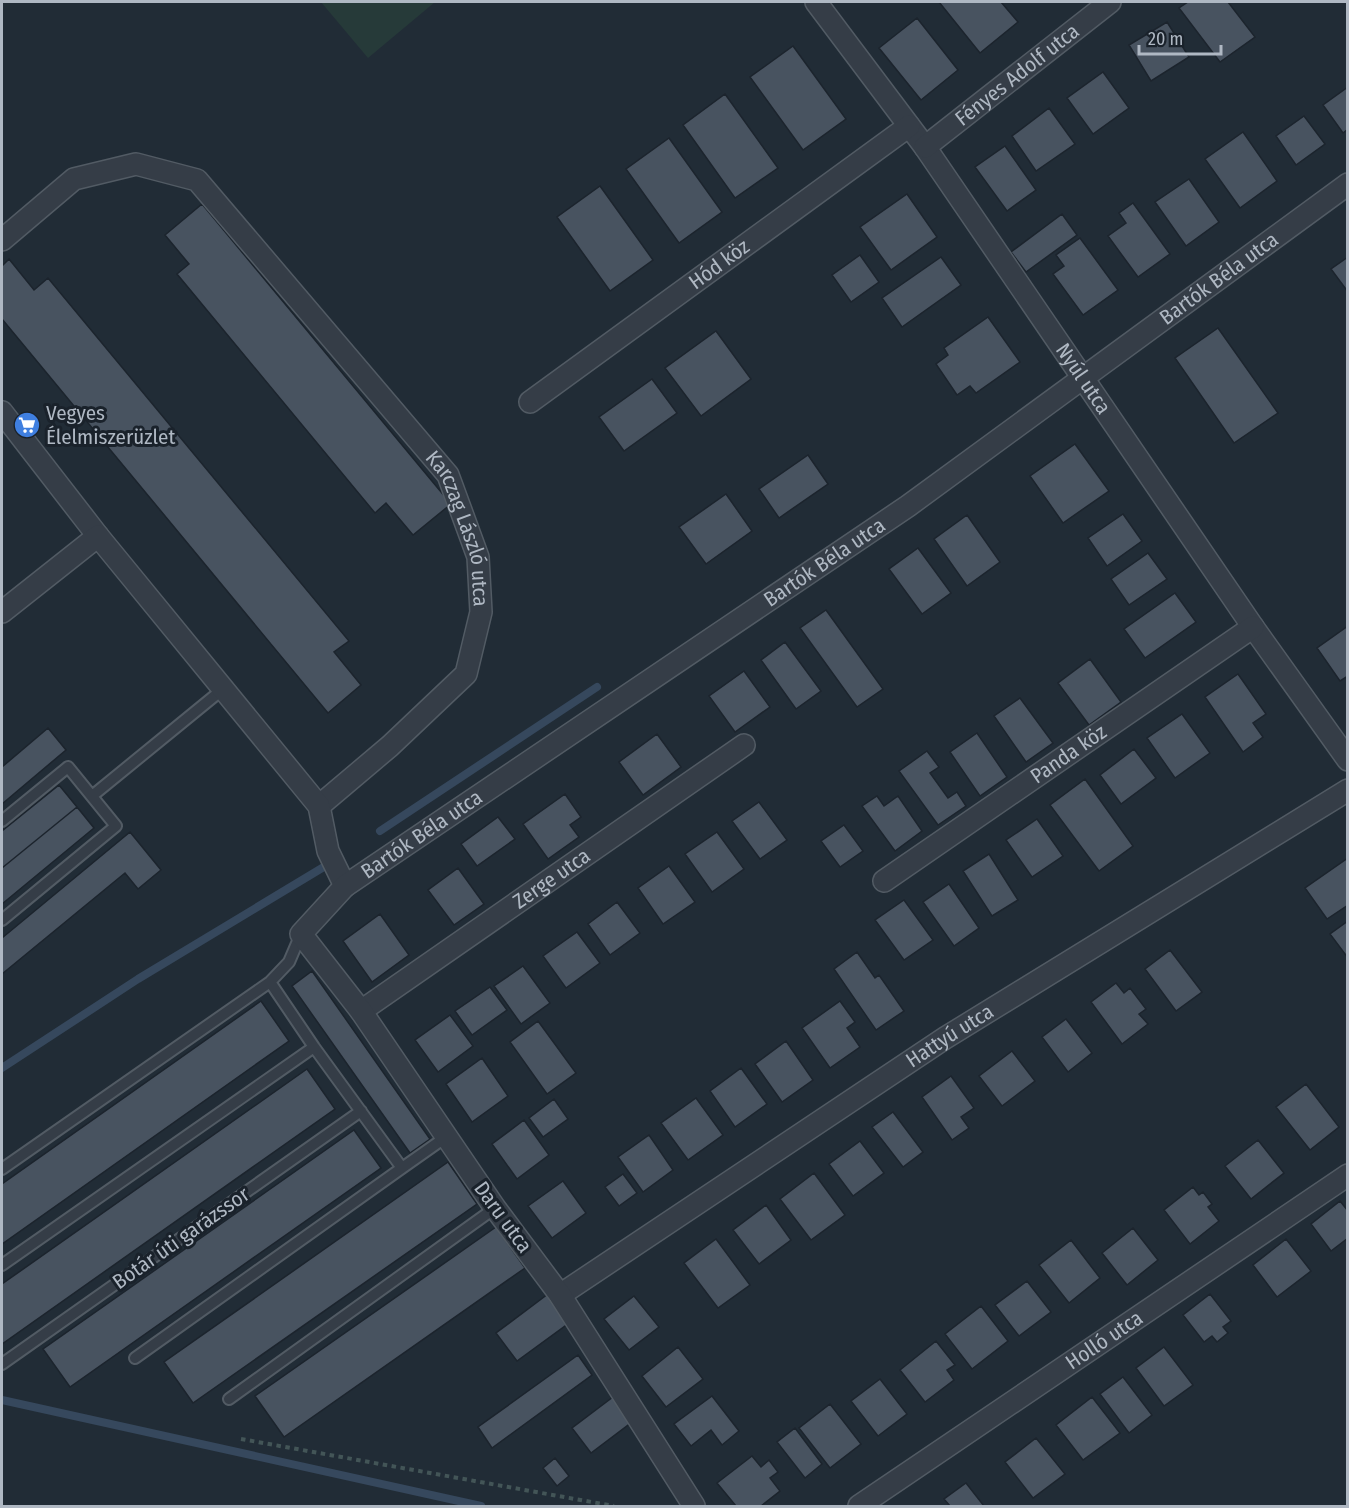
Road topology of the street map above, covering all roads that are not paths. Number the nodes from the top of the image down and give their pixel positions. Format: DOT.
graph roads {
  1 [pos="816,2"];
  2 [pos="1110,2"];
  3 [pos="909,126"];
  4 [pos="925,147"];
  5 [pos="1347,184"];
  6 [pos="2,240"];
  7 [pos="1083,377"];
  8 [pos="530,402"];
  9 [pos="2,412"];
  10 [pos="98,536"];
  11 [pos="5,602"];
  12 [pos="1253,627"];
  13 [pos="224,689"];
  14 [pos="744,745"];
  15 [pos="1347,760"];
  16 [pos="1347,790"];
  17 [pos="92,796"];
  18 [pos="319,806"];
  19 [pos="2,821"];
  20 [pos="884,881"];
  21 [pos="345,886"];
  22 [pos="2,920"];
  23 [pos="301,934"];
  24 [pos="270,982"];
  25 [pos="361,1011"];
  26 [pos="314,1047"];
  27 [pos="361,1111"];
  28 [pos="446,1137"];
  29 [pos="402,1168"];
  30 [pos="2,1169"];
  31 [pos="1347,1175"];
  32 [pos="495,1208"];
  33 [pos="2,1265"];
  34 [pos="560,1295"];
  35 [pos="135,1358"];
  36 [pos="2,1364"];
  37 [pos="229,1400"];
  38 [pos="694,1506"];
  39 [pos="859,1506"];
  1 -- 3 [label="street, Nyúl utca"];
  2 -- 4 [label="street, Fényes Adolf utca"];
  3 -- 4 [label="street, Nyúl utca"];
  3 -- 8 [label="street, Hód köz"];
  4 -- 7 [label="street, Nyúl utca"];
  5 -- 7 [label="street, Bartók Béla utca"];
  6 -- 18 [label="street, Karczag László utca"];
  7 -- 12 [label="street, Nyúl utca"];
  7 -- 21 [label="street, Bartók Béla utca"];
  9 -- 10 [label="street"];
  10 -- 11 [label="street"];
  10 -- 13 [label="street"];
  12 -- 15 [label="street, Nyúl utca"];
  12 -- 20 [label="street, Panda köz"];
  13 -- 17 [label="lane"];
  13 -- 18 [label="street"];
  14 -- 25 [label="street, Zerge utca"];
  16 -- 34 [label="street, Hattyú utca"];
  17 -- 19 [label="lane"];
  17 -- 22 [label="lane"];
  18 -- 21 [label="street"];
  21 -- 23 [label="street, Bartók Béla utca"];
  23 -- 24 [label="lane"];
  23 -- 25 [label="street, Daru utca"];
  24 -- 26 [label="lane"];
  24 -- 30 [label="lane"];
  25 -- 28 [label="street, Daru utca"];
  26 -- 27 [label="lane"];
  26 -- 33 [label="lane"];
  27 -- 29 [label="lane"];
  27 -- 36 [label="lane, Botár úti garázssor"];
  28 -- 29 [label="lane"];
  28 -- 32 [label="street, Daru utca"];
  29 -- 35 [label="lane"];
  31 -- 39 [label="street, Holló utca"];
  32 -- 34 [label="street, Daru utca"];
  32 -- 37 [label="lane"];
  34 -- 38 [label="street, Daru utca"];
}
